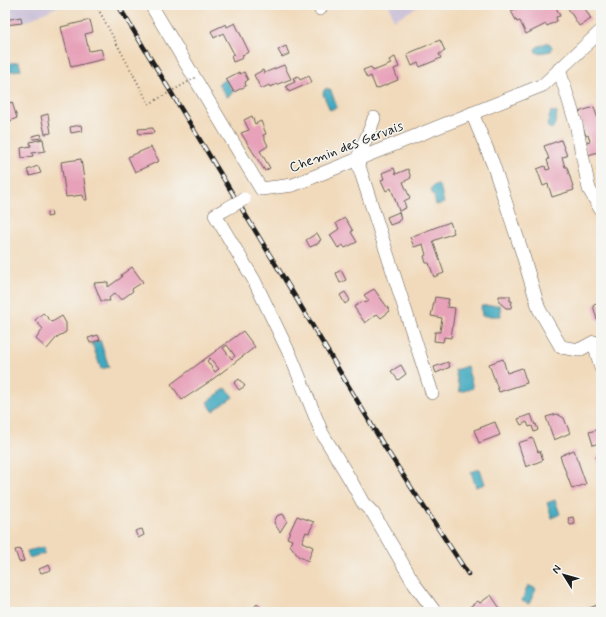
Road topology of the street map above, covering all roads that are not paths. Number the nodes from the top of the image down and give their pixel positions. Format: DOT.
graph roads {
  1 [pos="151,5"];
  2 [pos="601,31"];
  3 [pos="559,69"];
  4 [pos="472,113"];
  5 [pos="374,118"];
  6 [pos="357,160"];
  7 [pos="261,189"];
  8 [pos="601,210"];
  9 [pos="601,368"];
  10 [pos="432,393"];
  11 [pos="435,612"];
  1 -- 7 [label="street"];
  2 -- 3 [label="street, Chemin des Gervais"];
  3 -- 4 [label="street, Chemin des Gervais"];
  3 -- 8 [label="street"];
  4 -- 6 [label="street, Chemin des Gervais"];
  4 -- 9 [label="street"];
  5 -- 6 [label="street"];
  6 -- 7 [label="street, Chemin des Gervais"];
  6 -- 10 [label="street"];
  7 -- 11 [label="street, bridge"];
}
